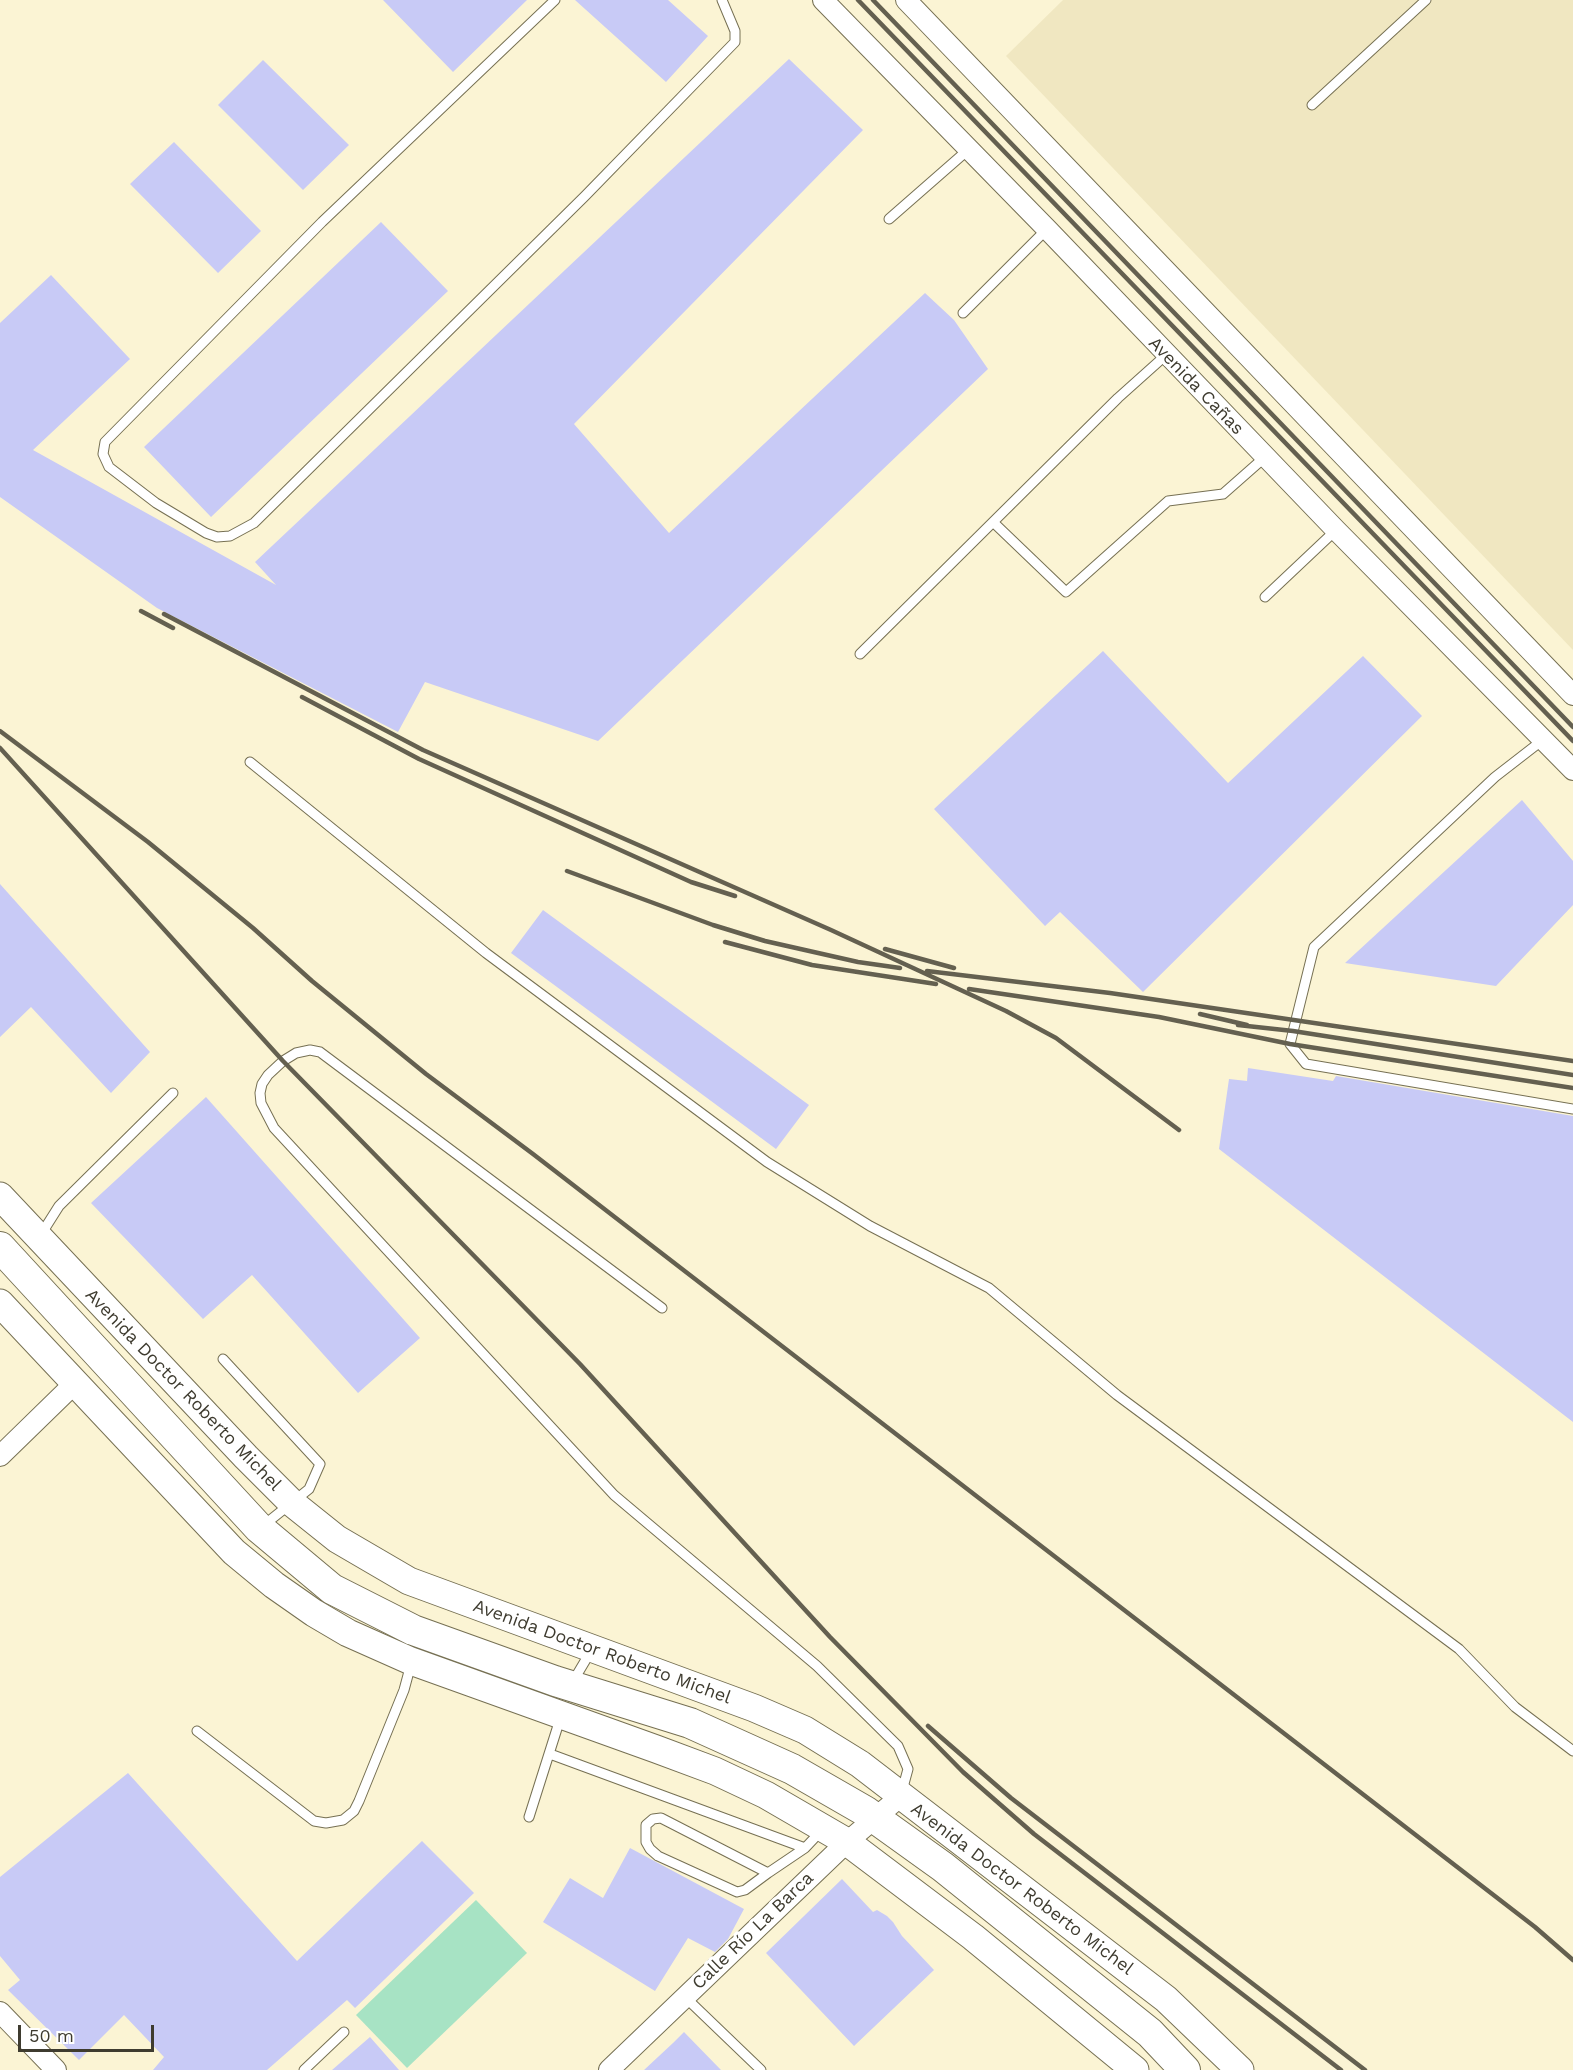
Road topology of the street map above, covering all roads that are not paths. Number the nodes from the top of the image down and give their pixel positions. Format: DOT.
graph roads {
  1 [pos="555,0"];
  2 [pos="722,0"];
  3 [pos="823,0"];
  4 [pos="906,0"];
  5 [pos="1426,0"];
  6 [pos="1312,105"];
  7 [pos="969,149"];
  8 [pos="889,219"];
  9 [pos="1047,229"];
  10 [pos="963,313"];
  11 [pos="1166,355"];
  12 [pos="1265,457"];
  13 [pos="993,522"];
  14 [pos="1336,530"];
  15 [pos="1265,597"];
  16 [pos="860,654"];
  17 [pos="1573,695"];
  18 [pos="1544,739"];
  19 [pos="250,762"];
  20 [pos="1573,770"];
  21 [pos="173,1093"];
  22 [pos="1573,1109"];
  23 [pos="0,1196"];
  24 [pos="39,1238"];
  25 [pos="0,1247"];
  26 [pos="70,1271"];
  27 [pos="43,1293"];
  28 [pos="0,1303"];
  29 [pos="662,1308"];
  30 [pos="223,1359"];
  31 [pos="75,1383"];
  32 [pos="0,1456"];
  33 [pos="292,1503"];
  34 [pos="259,1528"];
  35 [pos="592,1649"];
  36 [pos="411,1661"];
  37 [pos="566,1701"];
  38 [pos="197,1731"];
  39 [pos="1573,1751"];
  40 [pos="550,1754"];
  41 [pos="901,1796"];
  42 [pos="529,1817"];
  43 [pos="874,1818"];
  44 [pos="835,1835"];
  45 [pos="805,1848"];
  46 [pos="768,1872"];
  47 [pos="685,1997"];
  48 [pos="0,2012"];
  49 [pos="344,2032"];
  50 [pos="56,2070"];
  51 [pos="304,2070"];
  52 [pos="609,2070"];
  53 [pos="761,2070"];
  54 [pos="1135,2070"];
  55 [pos="1185,2070"];
  56 [pos="1240,2070"];
  1 -- 2 [label="lane"];
  3 -- 7 [label="street, Avenida Cañas"];
  4 -- 17 [label="street"];
  5 -- 6 [label="lane"];
  7 -- 8 [label="lane"];
  7 -- 9 [label="street, Avenida Cañas"];
  9 -- 10 [label="lane"];
  9 -- 11 [label="street, Avenida Cañas"];
  11 -- 12 [label="street, Avenida Cañas"];
  11 -- 13 [label="lane"];
  12 -- 13 [label="lane"];
  12 -- 14 [label="street, Avenida Cañas"];
  13 -- 16 [label="lane"];
  14 -- 15 [label="lane"];
  14 -- 18 [label="street, Avenida Cañas"];
  18 -- 20 [label="street, Avenida Cañas"];
  18 -- 22 [label="lane"];
  19 -- 39 [label="lane"];
  21 -- 24 [label="lane"];
  23 -- 24 [label="main road, Avenida Doctor Roberto Michel"];
  24 -- 26 [label="main road, Avenida Doctor Roberto Michel"];
  25 -- 27 [label="main road, Avenida Doctor Roberto Michel"];
  26 -- 27 [label="main road"];
  26 -- 33 [label="main road, Avenida Doctor Roberto Michel"];
  27 -- 34 [label="main road, Avenida Doctor Roberto Michel"];
  28 -- 31 [label="main road, Avenida Doctor Roberto Michel"];
  29 -- 41 [label="lane"];
  30 -- 33 [label="lane"];
  31 -- 32 [label="street"];
  31 -- 36 [label="main road, Avenida Doctor Roberto Michel"];
  33 -- 34 [label="lane"];
  33 -- 35 [label="main road, Avenida Doctor Roberto Michel"];
  34 -- 37 [label="main road, Avenida Doctor Roberto Michel"];
  35 -- 37 [label="lane"];
  35 -- 41 [label="main road, Avenida Doctor Roberto Michel"];
  36 -- 37 [label="main road, Avenida Doctor Roberto Michel"];
  36 -- 38 [label="lane"];
  37 -- 40 [label="lane"];
  37 -- 43 [label="main road, Avenida Doctor Roberto Michel"];
  37 -- 44 [label="main road, Avenida Doctor Roberto Michel"];
  40 -- 42 [label="lane"];
  40 -- 45 [label="lane"];
  41 -- 43 [label="street, Calle Río La Barca"];
  41 -- 56 [label="main road, Avenida Doctor Roberto Michel"];
  43 -- 44 [label="street, Calle Río La Barca"];
  43 -- 55 [label="main road, Avenida Doctor Roberto Michel"];
  44 -- 45 [label="lane"];
  44 -- 47 [label="street, Calle Río La Barca"];
  44 -- 54 [label="main road, Avenida Doctor Roberto Michel"];
  45 -- 46 [label="lane"];
  46 -- 46 [label="lane"];
  47 -- 52 [label="street, Calle Río La Barca"];
  47 -- 53 [label="lane"];
  48 -- 50 [label="street"];
  49 -- 51 [label="lane"];
}
